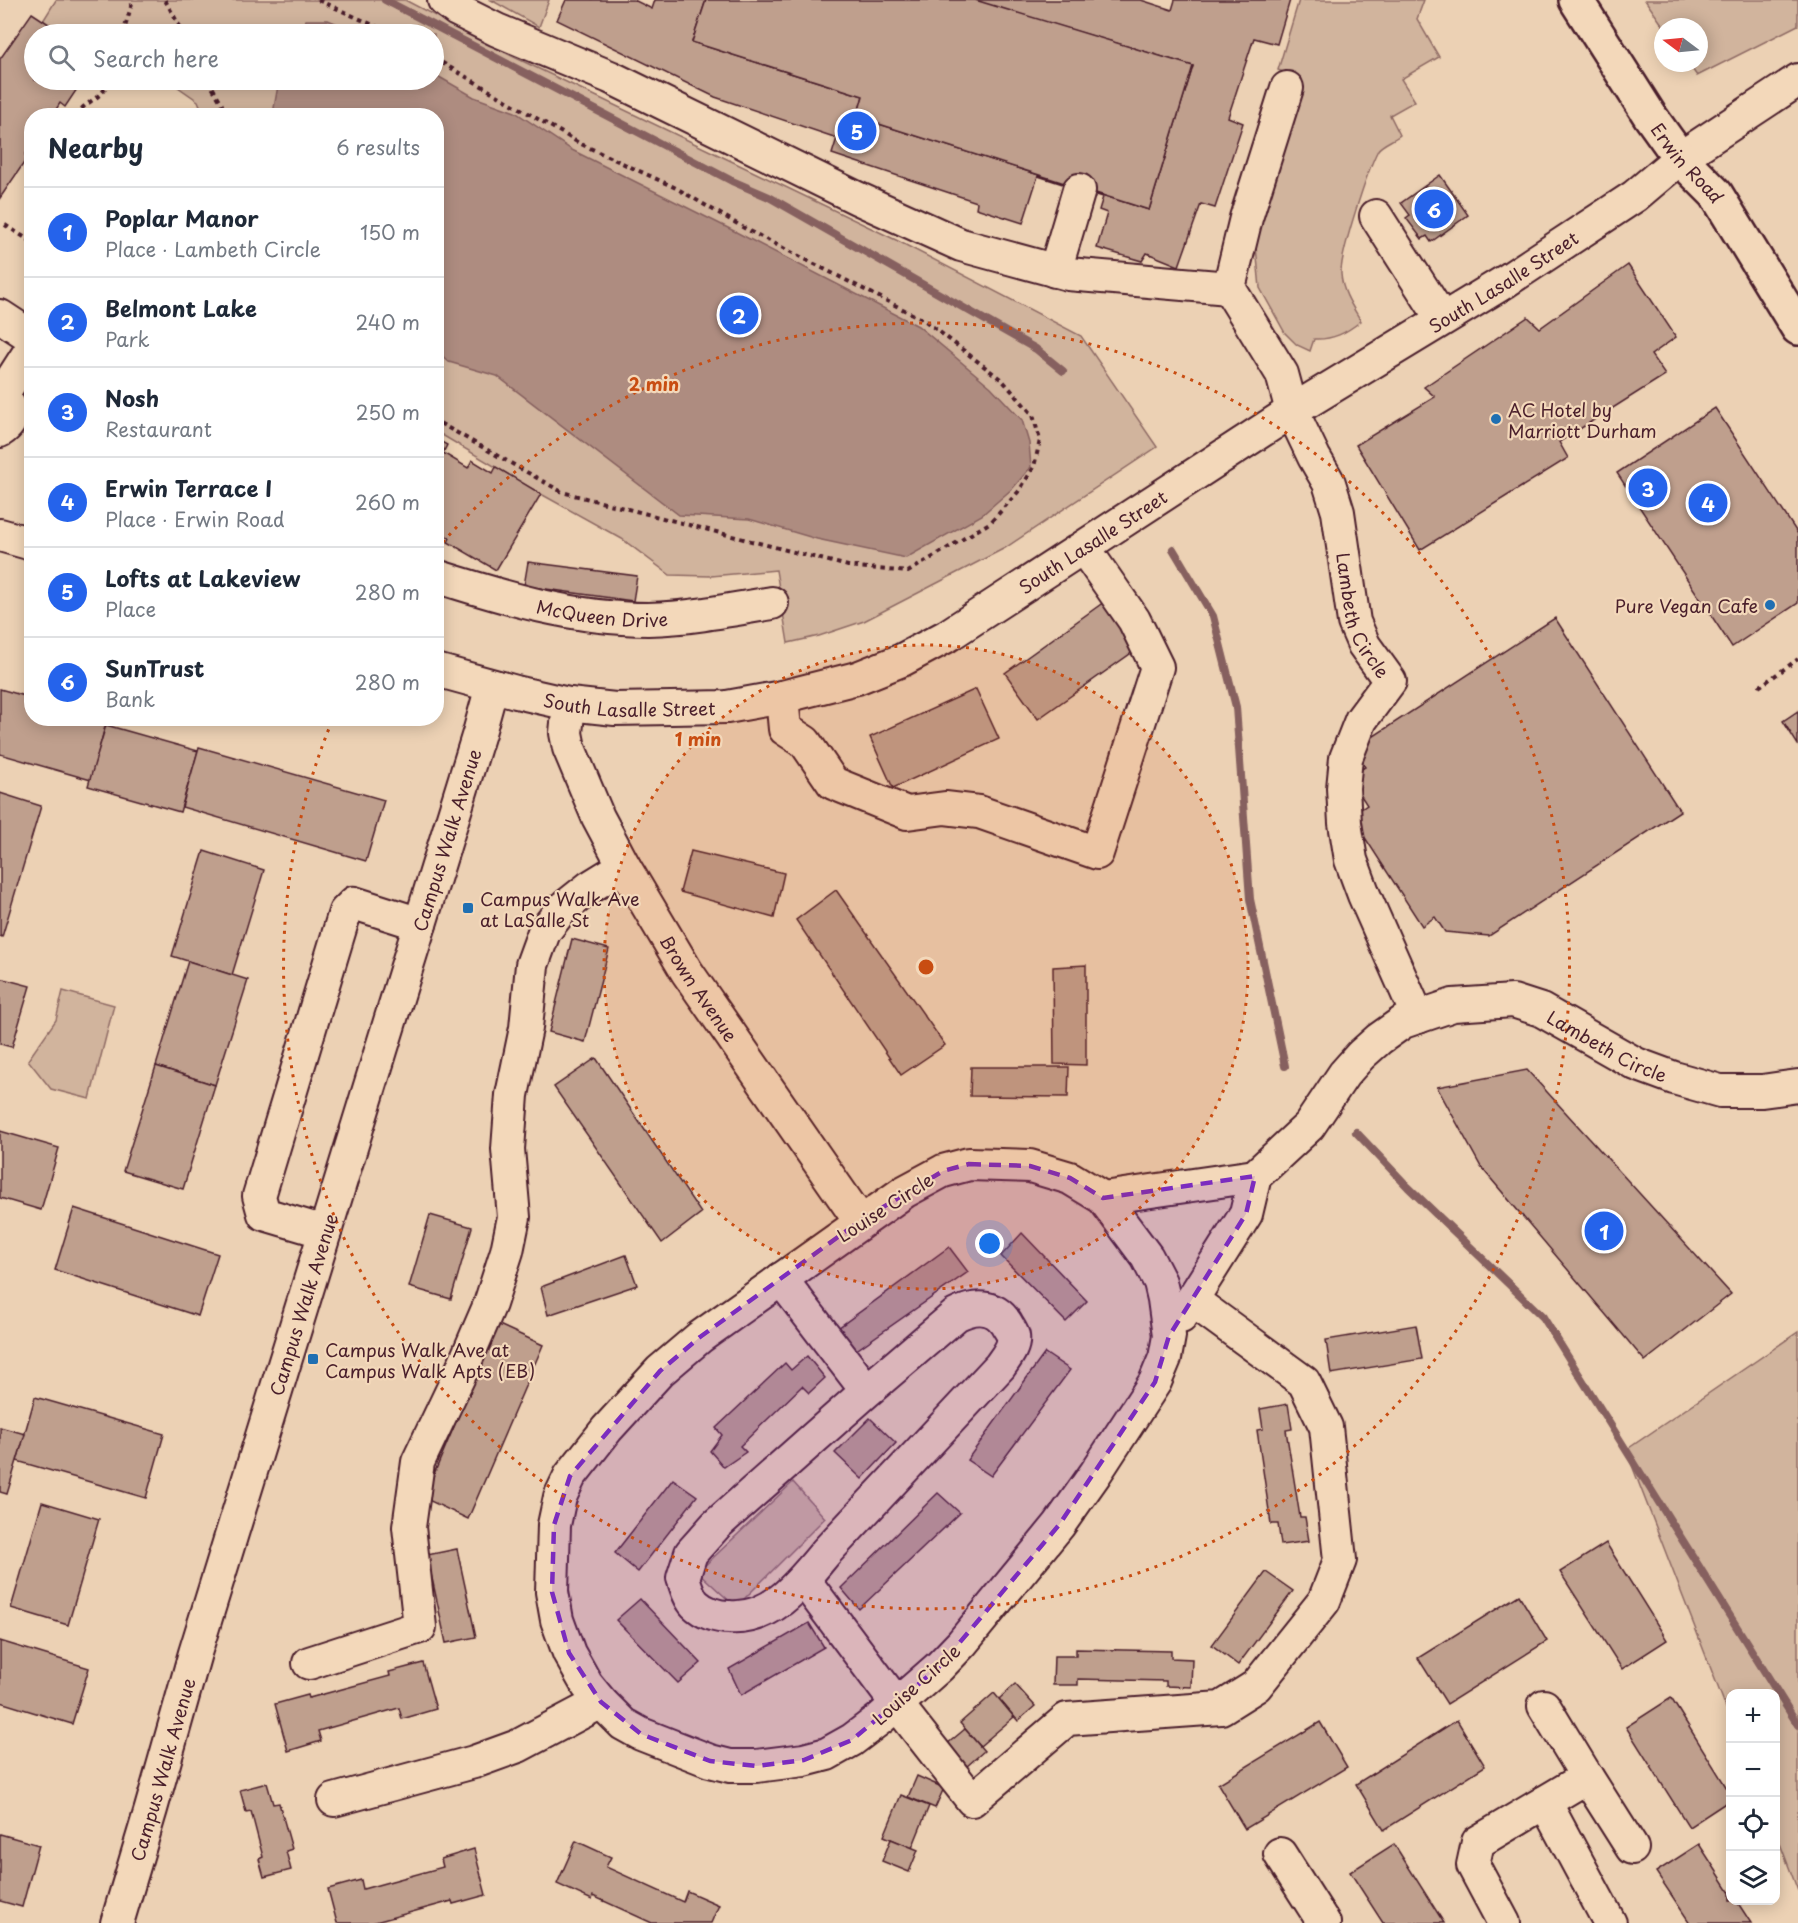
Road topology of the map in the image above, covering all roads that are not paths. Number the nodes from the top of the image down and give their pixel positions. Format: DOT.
graph roads {
  1 [pos="444,0"];
  2 [pos="1575,0"];
  3 [pos="1798,80"];
  4 [pos="1287,88"];
  5 [pos="1680,158"];
  6 [pos="1079,190"];
  7 [pos="1376,216"];
  8 [pos="1054,271"];
  9 [pos="1229,288"];
  10 [pos="1,318"];
  11 [pos="1442,320"];
  12 [pos="1798,328"];
  13 [pos="24,332"];
  14 [pos="24,360"];
  15 [pos="0,397"];
  16 [pos="1292,411"];
  17 [pos="0,431"];
  18 [pos="0,535"];
  19 [pos="24,542"];
  20 [pos="1084,548"];
  21 [pos="444,578"];
  22 [pos="772,603"];
  23 [pos="444,672"];
  24 [pos="492,686"];
  25 [pos="782,697"];
  26 [pos="569,704"];
  27 [pos="624,866"];
  28 [pos="420,924"];
  29 [pos="1418,1017"];
  30 [pos="1798,1086"];
  31 [pos="1255,1176"];
  32 [pos="1103,1198"];
  33 [pos="861,1221"];
  34 [pos="325,1232"];
  35 [pos="781,1279"];
  36 [pos="1192,1300"];
  37 [pos="1168,1336"];
  38 [pos="867,1390"];
  39 [pos="804,1580"];
  40 [pos="309,1663"];
  41 [pos="601,1702"];
  42 [pos="896,1703"];
  43 [pos="1544,1706"];
  44 [pos="1587,1778"];
  45 [pos="334,1800"];
  46 [pos="1545,1802"];
  47 [pos="1632,1848"];
  48 [pos="1280,1854"];
  49 [pos="117,1923"];
  50 [pos="1324,1923"];
  51 [pos="1504,1923"];
  52 [pos="1610,1923"];
  1 -- 8 [label="street"];
  2 -- 5 [label="main road, Erwin Road"];
  3 -- 5 [label="street, South Lasalle Street"];
  4 -- 9 [label="street"];
  5 -- 11 [label="street, South Lasalle Street"];
  5 -- 12 [label="main road, Erwin Road"];
  6 -- 8 [label="street"];
  7 -- 11 [label="street"];
  8 -- 9 [label="street"];
  9 -- 16 [label="street"];
  10 -- 13 [label="street"];
  11 -- 16 [label="street, South Lasalle Street"];
  14 -- 15 [label="street"];
  15 -- 17 [label="street"];
  16 -- 20 [label="street, South Lasalle Street"];
  16 -- 29 [label="street, Lambeth Circle"];
  18 -- 19 [label="street"];
  20 -- 25 [label="street, South Lasalle Street"];
  20 -- 25 [label="street"];
  21 -- 22 [label="street, McQueen Drive"];
  23 -- 24 [label="street, South Lasalle Street"];
  24 -- 26 [label="street, South Lasalle Street"];
  24 -- 28 [label="street, Campus Walk Avenue"];
  25 -- 26 [label="street, South Lasalle Street"];
  26 -- 27 [label="street, Brown Avenue"];
  27 -- 33 [label="street, Brown Avenue"];
  27 -- 40 [label="street"];
  28 -- 34 [label="street, Campus Walk Avenue"];
  28 -- 34 [label="street"];
  29 -- 30 [label="street, Lambeth Circle"];
  29 -- 31 [label="street, Lambeth Circle"];
  31 -- 32 [label="street"];
  31 -- 36 [label="street"];
  32 -- 33 [label="street, Louise Circle"];
  32 -- 37 [label="street, Louise Circle"];
  33 -- 35 [label="street, Louise Circle"];
  34 -- 49 [label="street, Campus Walk Avenue"];
  35 -- 38 [label="street"];
  35 -- 41 [label="street, Louise Circle"];
  36 -- 37 [label="street"];
  36 -- 42 [label="street"];
  37 -- 42 [label="street, Louise Circle"];
  38 -- 39 [label="street"];
  38 -- 39 [label="street"];
  39 -- 42 [label="street"];
  41 -- 42 [label="street, Louise Circle"];
  41 -- 45 [label="street"];
  43 -- 44 [label="street"];
  44 -- 46 [label="street"];
  44 -- 47 [label="street"];
  46 -- 51 [label="street"];
  46 -- 52 [label="street"];
  48 -- 50 [label="street"];
}
